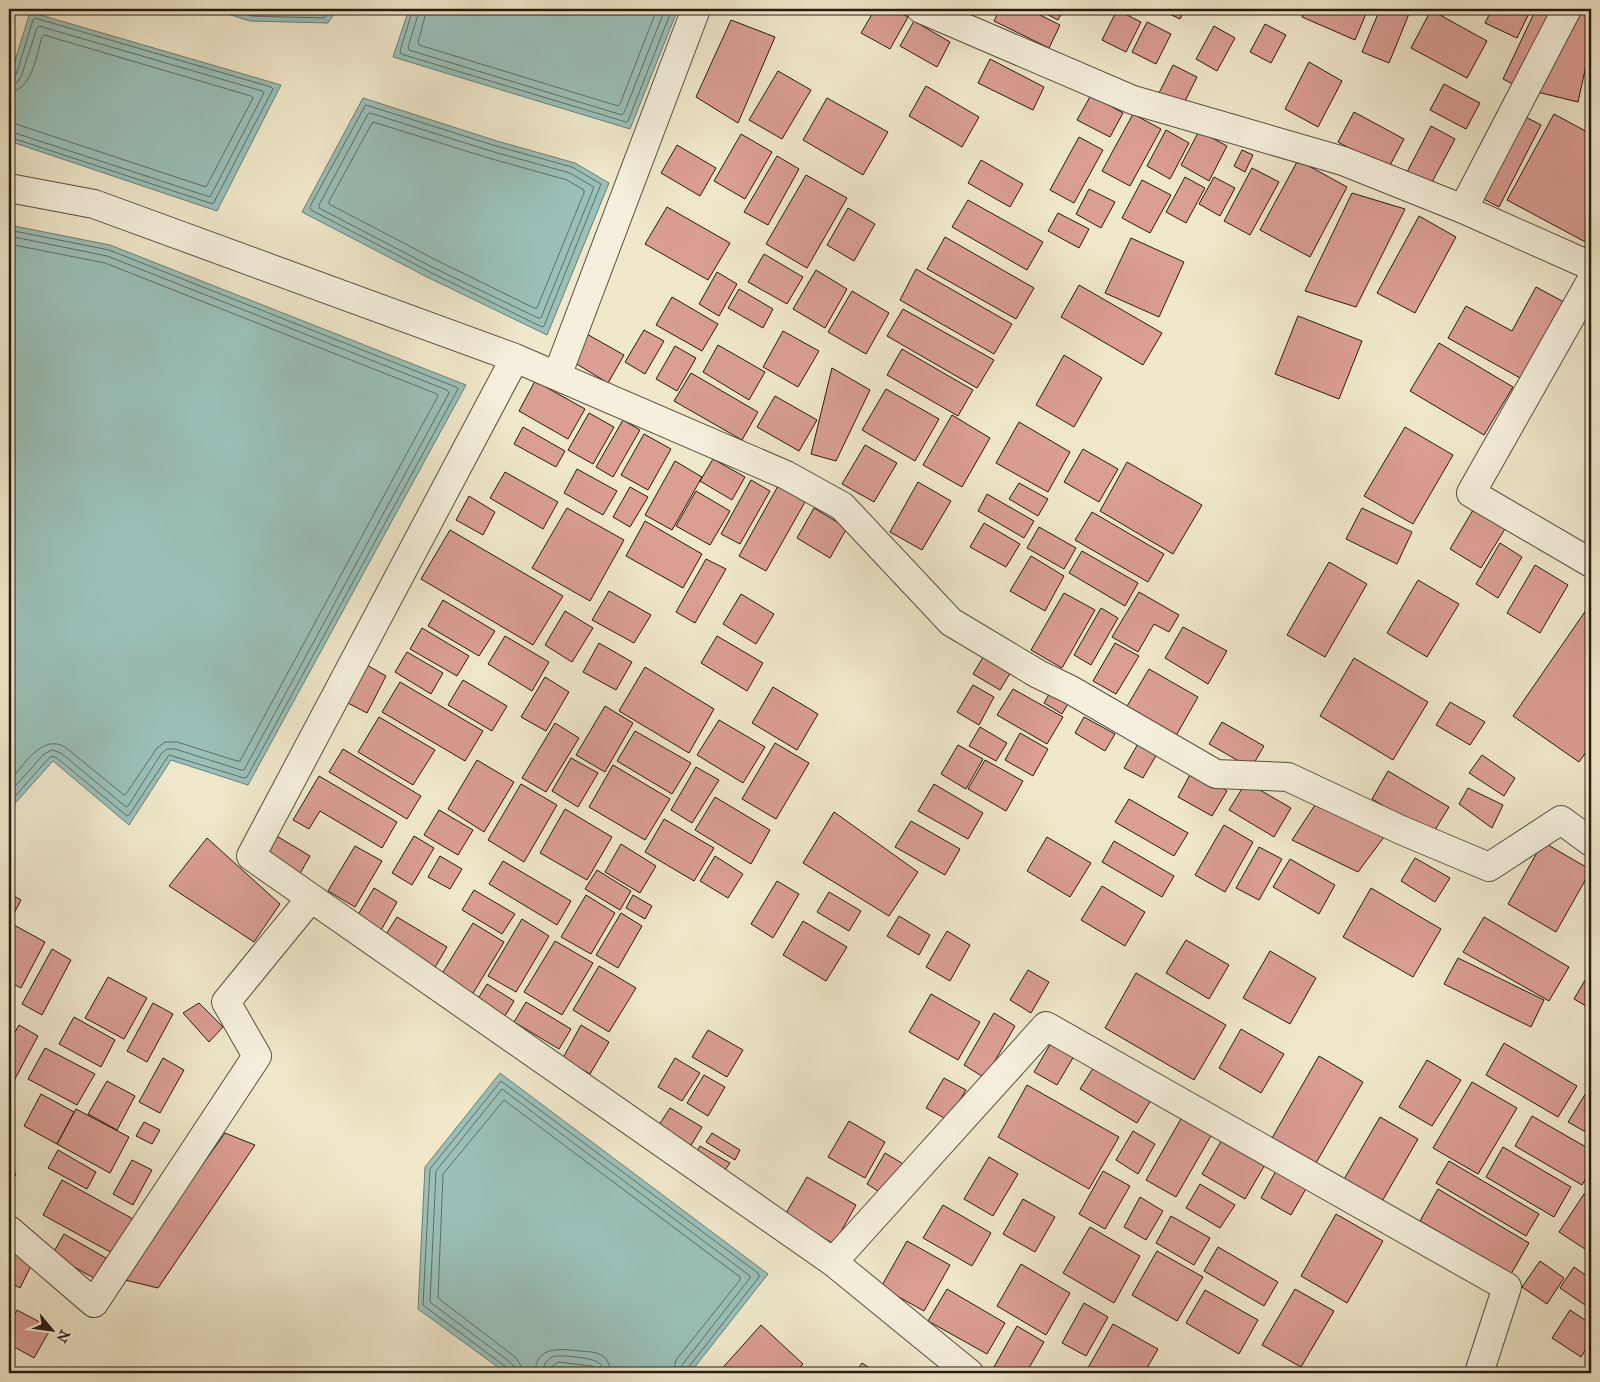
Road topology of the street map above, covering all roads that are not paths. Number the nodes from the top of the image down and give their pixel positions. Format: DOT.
graph roads {
  1 [pos="696,9"];
  2 [pos="921,9"];
  3 [pos="1567,9"];
  4 [pos="9,188"];
  5 [pos="1463,209"];
  6 [pos="1591,266"];
  7 [pos="1591,281"];
  8 [pos="515,358"];
  9 [pos="557,376"];
  10 [pos="1591,563"];
  11 [pos="1591,842"];
  12 [pos="311,898"];
  13 [pos="9,1230"];
  14 [pos="833,1262"];
  15 [pos="969,1373"];
  16 [pos="1479,1373"];
  1 -- 9 [label="street"];
  2 -- 5 [label="street"];
  3 -- 5 [label="street"];
  4 -- 8 [label="street"];
  5 -- 6 [label="street"];
  7 -- 10 [label="street"];
  8 -- 9 [label="street"];
  8 -- 12 [label="street"];
  9 -- 11 [label="street"];
  12 -- 13 [label="street"];
  12 -- 14 [label="street"];
  14 -- 15 [label="street"];
  14 -- 16 [label="street"];
}
